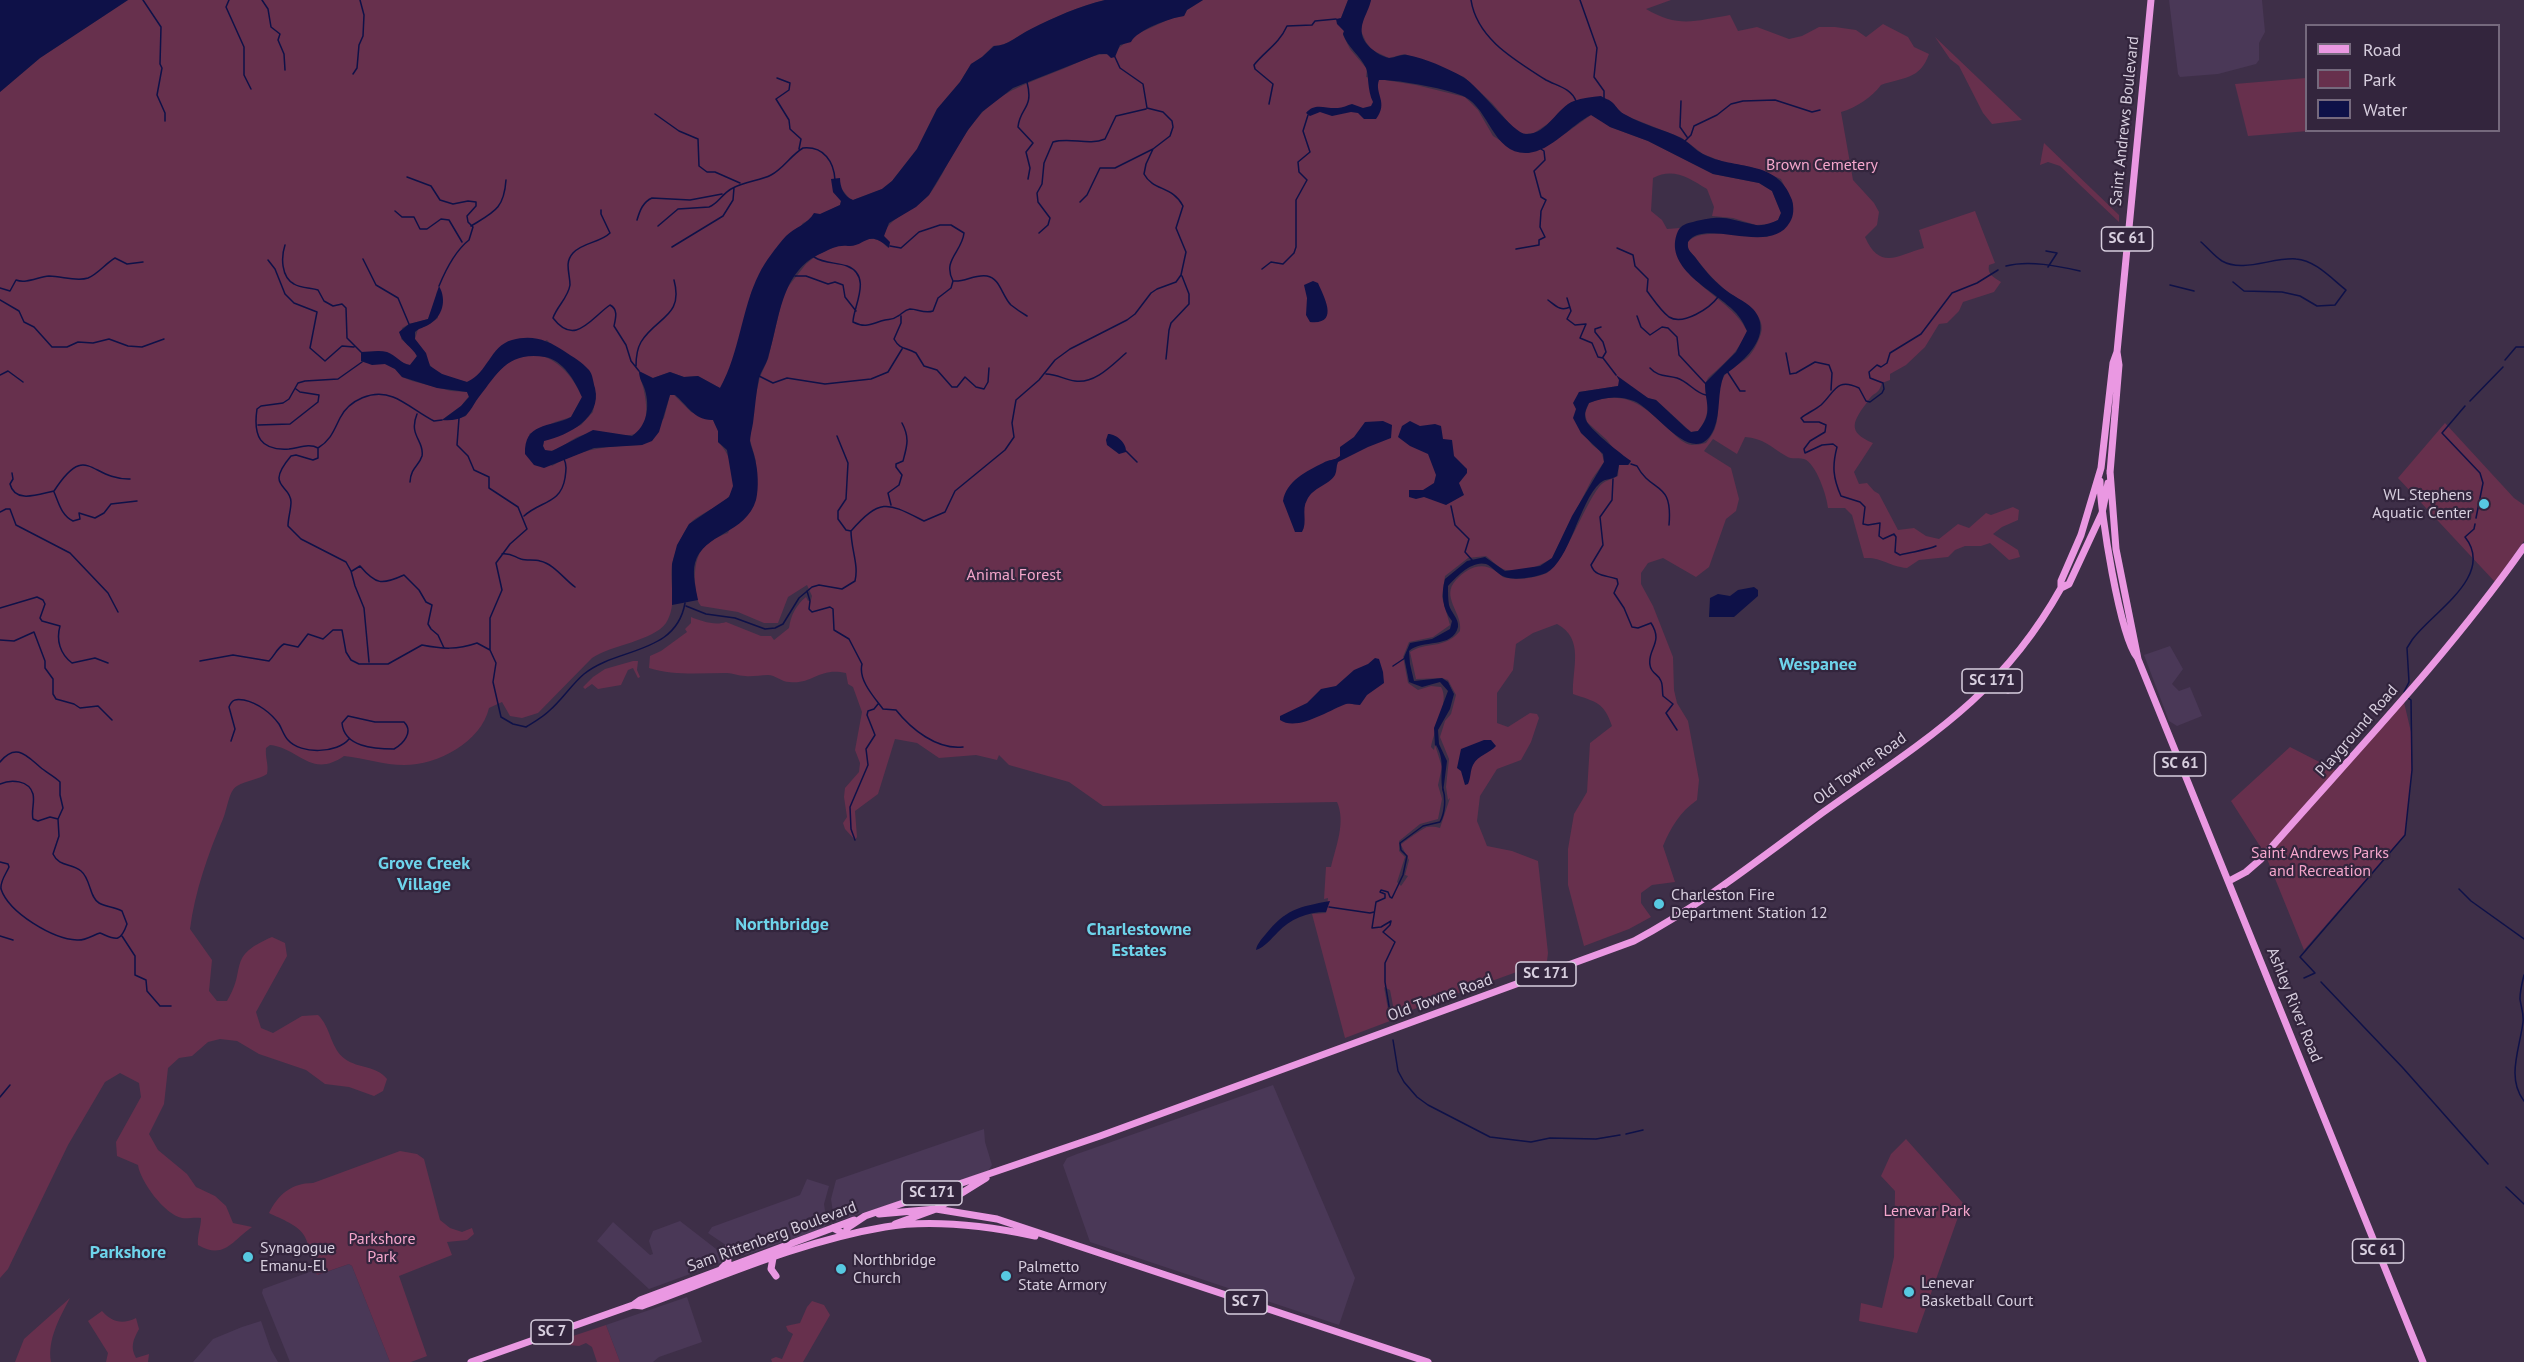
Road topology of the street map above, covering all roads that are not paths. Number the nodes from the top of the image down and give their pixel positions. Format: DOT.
graph roads {
  1 [pos="2151,0"];
  2 [pos="2117,352"];
  3 [pos="2101,468"];
  4 [pos="2110,471"];
  5 [pos="2102,513"];
  6 [pos="2524,547"];
  7 [pos="2061,588"];
  8 [pos="2138,659"];
  9 [pos="2002,671"];
  10 [pos="2008,690"];
  11 [pos="2229,881"];
  12 [pos="999,1172"];
  13 [pos="936,1209"];
  14 [pos="866,1216"];
  15 [pos="997,1219"];
  16 [pos="964,1226"];
  17 [pos="887,1227"];
  18 [pos="833,1228"];
  19 [pos="846,1235"];
  20 [pos="1064,1242"];
  21 [pos="813,1244"];
  22 [pos="727,1249"];
  23 [pos="773,1258"];
  24 [pos="719,1271"];
  25 [pos="776,1276"];
  26 [pos="633,1305"];
  27 [pos="471,1362"];
  28 [pos="1428,1362"];
  29 [pos="2423,1362"];
  1 -- 2 [label="main road, Saint Andrews Boulevard / SC 61"];
  2 -- 3 [label="main road, Saint Andrews Boulevard / SC 171"];
  2 -- 4 [label="main road, Saint Andrews Boulevard / SC 171"];
  3 -- 5 [label="main road, Ashley River Road / SC 61"];
  3 -- 7 [label="main road, Saint Andrews Boulevard / SC 171"];
  4 -- 5 [label="main road, Saint Andrews Boulevard / SC 171"];
  4 -- 8 [label="main road, Ashley River Road / SC 61"];
  5 -- 7 [label="main road, Saint Andrews Boulevard / SC 171"];
  5 -- 8 [label="main road, Ashley River Road / SC 61"];
  6 -- 11 [label="main road, Playground Road"];
  7 -- 9 [label="main road, Old Towne Road / SC 171"];
  8 -- 11 [label="main road, Ashley River Road / SC 61"];
  9 -- 10 [label="main road"];
  9 -- 12 [label="main road, Old Towne Road / SC 171"];
  11 -- 29 [label="main road, Ashley River Road / SC 61"];
  12 -- 13 [label="main road, Old Towne Road / SC 171"];
  12 -- 14 [label="main road, Old Towne Road / SC 171"];
  13 -- 14 [label="main road, Sam Rittenberg Boulevard / SC 7"];
  13 -- 15 [label="main road, Sam Rittenberg Boulevard / SC 7"];
  13 -- 17 [label="main road, Old Towne Road / SC 171"];
  14 -- 18 [label="main road, Sam Rittenberg Boulevard / SC 7"];
  14 -- 19 [label="main road"];
  15 -- 16 [label="main road"];
  15 -- 20 [label="main road, Sam Rittenberg Boulevard / SC 7"];
  16 -- 17 [label="main road, Sam Rittenberg Boulevard / SC 7"];
  16 -- 20 [label="main road, Sam Rittenberg Boulevard / SC 7"];
  17 -- 19 [label="main road, Sam Rittenberg Boulevard / SC 7"];
  18 -- 19 [label="main road"];
  18 -- 21 [label="main road"];
  18 -- 24 [label="main road, Sam Rittenberg Boulevard / SC 7"];
  19 -- 21 [label="main road, Sam Rittenberg Boulevard / SC 7"];
  20 -- 28 [label="main road, Sam Rittenberg Boulevard / SC 7"];
  21 -- 23 [label="main road, Sam Rittenberg Boulevard / SC 7"];
  22 -- 24 [label="main road"];
  23 -- 25 [label="main road"];
  23 -- 26 [label="main road, Sam Rittenberg Boulevard / SC 7"];
  24 -- 26 [label="main road, Sam Rittenberg Boulevard / SC 7"];
  26 -- 27 [label="main road, Sam Rittenberg Boulevard / SC 7"];
}
